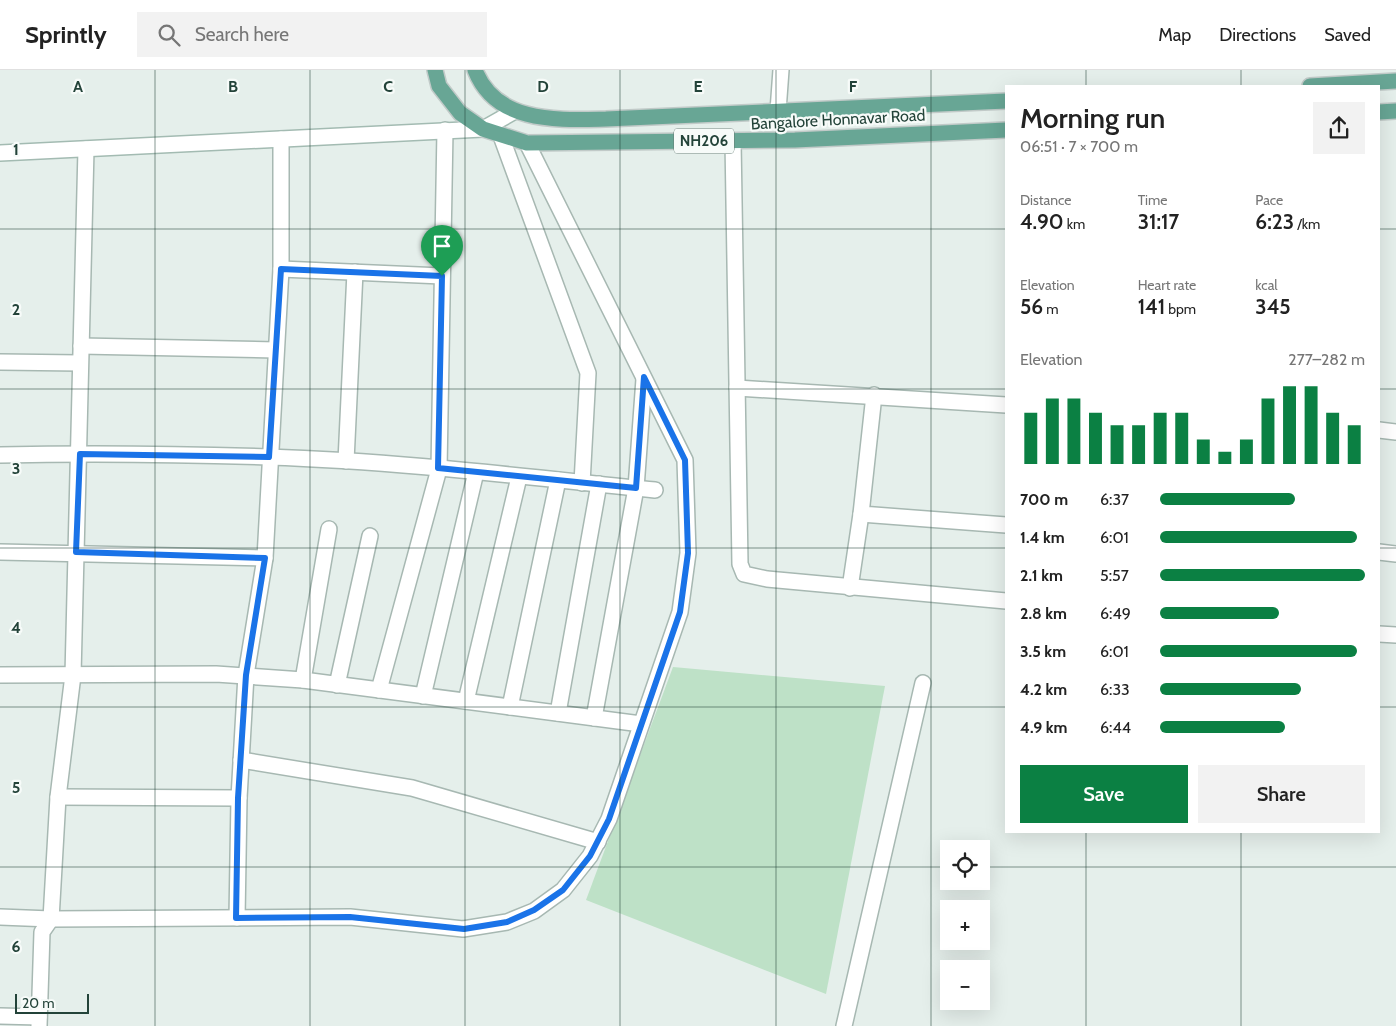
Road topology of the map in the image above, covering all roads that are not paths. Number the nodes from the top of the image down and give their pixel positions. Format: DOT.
graph roads {
  1 [pos="435,70"];
  2 [pos="475,70"];
  3 [pos="781,70"];
  4 [pos="1396,81"];
  5 [pos="1327,85"];
  6 [pos="1005,101"];
  7 [pos="515,111"];
  8 [pos="778,111"];
  9 [pos="1396,111"];
  10 [pos="1380,112"];
  11 [pos="483,129"];
  12 [pos="445,130"];
  13 [pos="1005,130"];
  14 [pos="501,136"];
  15 [pos="281,139"];
  16 [pos="733,141"];
  17 [pos="527,143"];
  18 [pos="86,148"];
  19 [pos="0,154"];
  20 [pos="281,269"];
  21 [pos="355,272"];
  22 [pos="442,276"];
  23 [pos="81,346"];
  24 [pos="276,350"];
  25 [pos="0,362"];
  26 [pos="80,363"];
  27 [pos="644,377"];
  28 [pos="737,388"];
  29 [pos="874,396"];
  30 [pos="1005,405"];
  31 [pos="1380,430"];
  32 [pos="1396,432"];
  33 [pos="80,454"];
  34 [pos="0,455"];
  35 [pos="269,457"];
  36 [pos="346,462"];
  37 [pos="438,468"];
  38 [pos="476,472"];
  39 [pos="519,477"];
  40 [pos="558,480"];
  41 [pos="582,483"];
  42 [pos="599,484"];
  43 [pos="636,488"];
  44 [pos="655,490"];
  45 [pos="860,514"];
  46 [pos="1005,525"];
  47 [pos="329,529"];
  48 [pos="370,536"];
  49 [pos="0,552"];
  50 [pos="76,552"];
  51 [pos="1380,552"];
  52 [pos="1396,554"];
  53 [pos="265,558"];
  54 [pos="850,588"];
  55 [pos="1005,601"];
  56 [pos="1380,634"];
  57 [pos="1396,635"];
  58 [pos="73,674"];
  59 [pos="0,675"];
  60 [pos="246,675"];
  61 [pos="303,680"];
  62 [pos="923,683"];
  63 [pos="337,685"];
  64 [pos="378,690"];
  65 [pos="423,696"];
  66 [pos="466,701"];
  67 [pos="510,707"];
  68 [pos="558,714"];
  69 [pos="594,718"];
  70 [pos="641,724"];
  71 [pos="241,760"];
  72 [pos="58,797"];
  73 [pos="238,798"];
  74 [pos="598,842"];
  75 [pos="0,917"];
  76 [pos="236,918"];
  77 [pos="51,919"];
  78 [pos="0,1016"];
  79 [pos="39,1021"];
  80 [pos="844,1026"];
  1 -- 11 [label="main road, Bangalore Honnavar Road / NH206"];
  2 -- 7 [label="main road, NH206"];
  3 -- 8 [label="street"];
  4 -- 5 [label="main road"];
  6 -- 8 [label="main road, NH206"];
  7 -- 8 [label="main road, NH206"];
  7 -- 11 [label="street"];
  9 -- 10 [label="main road"];
  11 -- 12 [label="street"];
  11 -- 14 [label="main road, Bangalore Honnavar Road / NH206"];
  12 -- 15 [label="street"];
  12 -- 22 [label="street"];
  13 -- 16 [label="main road, Bangalore Honnavar Road / NH206"];
  14 -- 17 [label="main road, Bangalore Honnavar Road / NH206"];
  14 -- 41 [label="street"];
  15 -- 18 [label="street"];
  15 -- 20 [label="street"];
  16 -- 17 [label="main road, Bangalore Honnavar Road / NH206"];
  16 -- 28 [label="street"];
  17 -- 27 [label="street"];
  18 -- 19 [label="street"];
  18 -- 23 [label="street"];
  20 -- 21 [label="street"];
  20 -- 24 [label="street"];
  21 -- 22 [label="street"];
  21 -- 36 [label="street"];
  22 -- 37 [label="street"];
  23 -- 24 [label="street"];
  23 -- 26 [label="street"];
  24 -- 35 [label="street"];
  25 -- 26 [label="street"];
  26 -- 33 [label="street"];
  27 -- 43 [label="street"];
  27 -- 70 [label="street"];
  28 -- 29 [label="street"];
  28 -- 54 [label="street"];
  29 -- 30 [label="street"];
  29 -- 45 [label="street"];
  31 -- 32 [label="street"];
  33 -- 34 [label="street"];
  33 -- 35 [label="street"];
  33 -- 50 [label="street"];
  35 -- 36 [label="street"];
  35 -- 53 [label="street"];
  36 -- 37 [label="street"];
  37 -- 38 [label="street"];
  37 -- 64 [label="street"];
  38 -- 39 [label="street"];
  38 -- 65 [label="street"];
  39 -- 40 [label="street"];
  39 -- 66 [label="street"];
  40 -- 41 [label="street"];
  40 -- 67 [label="street"];
  41 -- 42 [label="street"];
  42 -- 43 [label="street"];
  42 -- 68 [label="street"];
  43 -- 44 [label="street"];
  43 -- 69 [label="street"];
  45 -- 46 [label="street"];
  45 -- 54 [label="street"];
  47 -- 61 [label="street"];
  48 -- 63 [label="street"];
  49 -- 50 [label="street"];
  50 -- 53 [label="street"];
  50 -- 58 [label="street"];
  51 -- 52 [label="street"];
  53 -- 60 [label="street"];
  54 -- 55 [label="street"];
  56 -- 57 [label="street"];
  58 -- 59 [label="street"];
  58 -- 60 [label="street"];
  58 -- 72 [label="street"];
  60 -- 61 [label="street"];
  60 -- 71 [label="street"];
  61 -- 63 [label="street"];
  62 -- 80 [label="street"];
  63 -- 64 [label="street"];
  64 -- 65 [label="street"];
  65 -- 66 [label="street"];
  66 -- 67 [label="street"];
  67 -- 68 [label="street"];
  68 -- 69 [label="street"];
  69 -- 70 [label="street"];
  70 -- 74 [label="street"];
  71 -- 73 [label="street"];
  71 -- 74 [label="street"];
  72 -- 73 [label="street"];
  72 -- 77 [label="street"];
  73 -- 76 [label="street"];
  74 -- 76 [label="street"];
  75 -- 77 [label="street"];
  76 -- 77 [label="street"];
  77 -- 79 [label="street"];
  78 -- 79 [label="street"];
}
